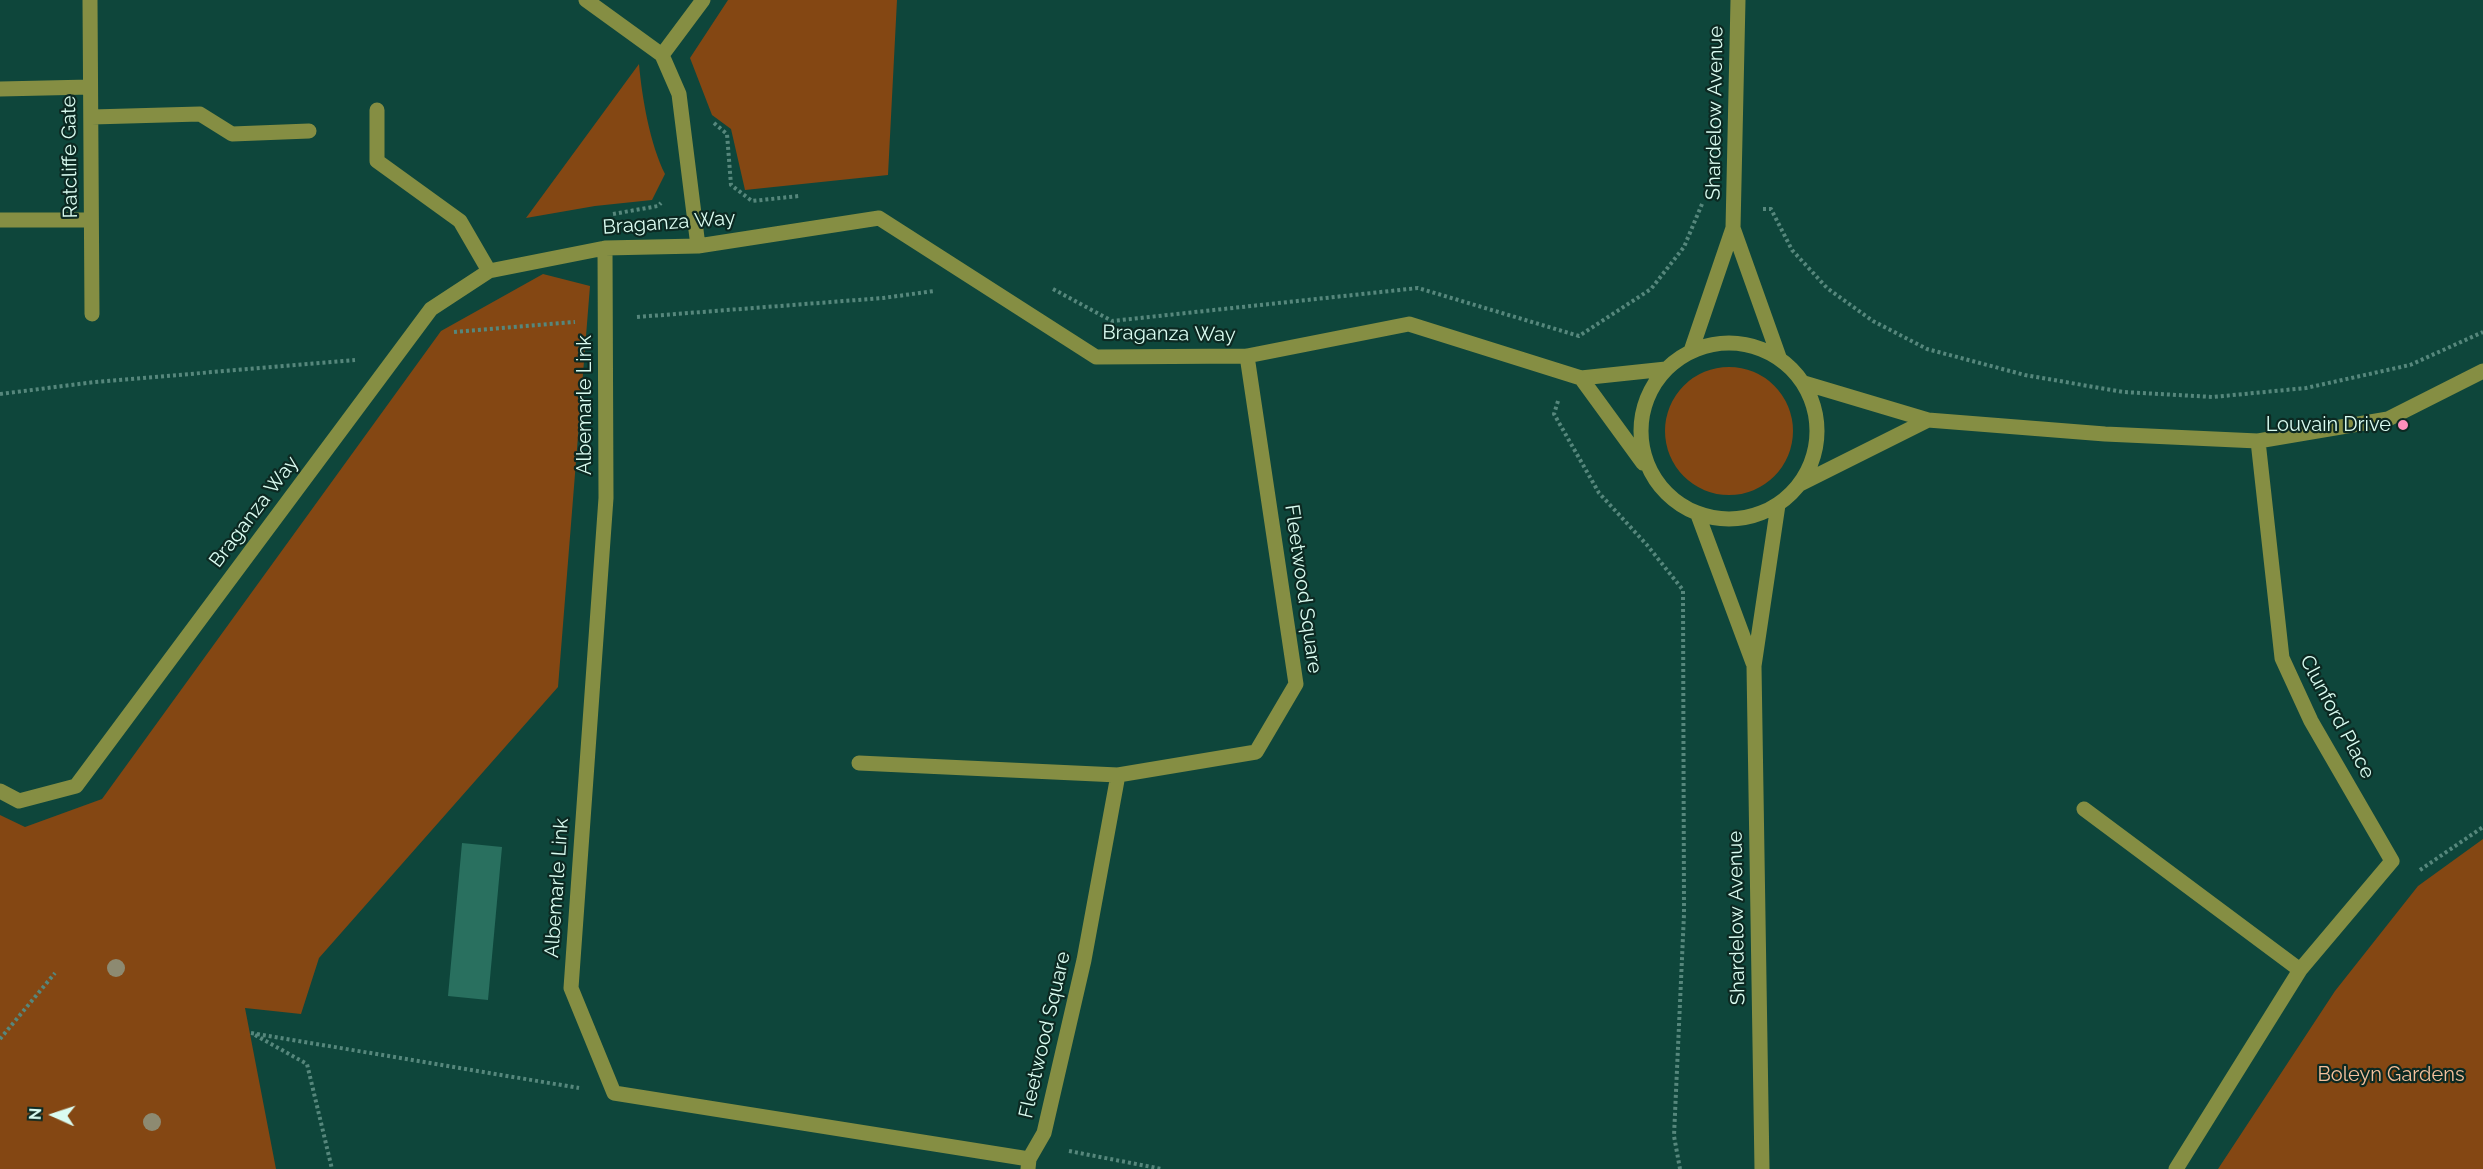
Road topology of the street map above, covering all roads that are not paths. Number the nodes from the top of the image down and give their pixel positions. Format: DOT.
graph roads {
  1 [pos="90,0"];
  2 [pos="586,0"];
  3 [pos="703,0"];
  4 [pos="1738,0"];
  5 [pos="662,55"];
  6 [pos="90,87"];
  7 [pos="0,89"];
  8 [pos="377,110"];
  9 [pos="92,117"];
  10 [pos="309,131"];
  11 [pos="0,220"];
  12 [pos="92,220"];
  13 [pos="1733,228"];
  14 [pos="698,246"];
  15 [pos="605,248"];
  16 [pos="489,271"];
  17 [pos="92,314"];
  18 [pos="1691,351"];
  19 [pos="1248,356"];
  20 [pos="1779,357"];
  21 [pos="1666,369"];
  22 [pos="2483,371"];
  23 [pos="1581,378"];
  24 [pos="1804,383"];
  25 [pos="1928,420"];
  26 [pos="2258,441"];
  27 [pos="1652,476"];
  28 [pos="1800,484"];
  29 [pos="1778,505"];
  30 [pos="1698,515"];
  31 [pos="1754,666"];
  32 [pos="859,762"];
  33 [pos="1118,775"];
  34 [pos="0,791"];
  35 [pos="2084,808"];
  36 [pos="2300,970"];
  37 [pos="1029,1164"];
  38 [pos="1762,1169"];
  39 [pos="2176,1169"];
  1 -- 6 [label="street, Ratcliffe Gate"];
  2 -- 5 [label="street"];
  3 -- 5 [label="street"];
  4 -- 13 [label="street, Shardelow Avenue"];
  5 -- 14 [label="street"];
  6 -- 7 [label="street"];
  6 -- 9 [label="street, Ratcliffe Gate"];
  8 -- 16 [label="street"];
  9 -- 10 [label="street"];
  9 -- 12 [label="street, Ratcliffe Gate"];
  11 -- 12 [label="street"];
  12 -- 17 [label="street, Ratcliffe Gate"];
  13 -- 18 [label="street, Shardelow Avenue"];
  13 -- 20 [label="street, Shardelow Avenue"];
  14 -- 15 [label="street, Braganza Way"];
  14 -- 19 [label="street, Braganza Way"];
  15 -- 16 [label="street, Braganza Way"];
  15 -- 37 [label="street, Albemarle Link"];
  16 -- 34 [label="street, Braganza Way"];
  18 -- 20 [label="street, Shardelow Avenue"];
  18 -- 21 [label="street, Shardelow Avenue"];
  19 -- 23 [label="street, Braganza Way"];
  19 -- 33 [label="street, Fleetwood Square"];
  20 -- 24 [label="street, Shardelow Avenue"];
  21 -- 23 [label="street, Braganza Way"];
  21 -- 27 [label="street, Shardelow Avenue"];
  22 -- 26 [label="street"];
  23 -- 27 [label="street"];
  24 -- 25 [label="street"];
  24 -- 28 [label="street, Shardelow Avenue"];
  25 -- 26 [label="street"];
  25 -- 28 [label="street"];
  26 -- 36 [label="street, Clunford Place"];
  27 -- 30 [label="street, Shardelow Avenue"];
  28 -- 29 [label="street, Shardelow Avenue"];
  29 -- 30 [label="street, Shardelow Avenue"];
  29 -- 31 [label="street, Shardelow Avenue"];
  30 -- 31 [label="street, Shardelow Avenue"];
  31 -- 38 [label="street, Shardelow Avenue"];
  32 -- 33 [label="street, Fleetwood Square"];
  33 -- 37 [label="street, Fleetwood Square"];
  35 -- 36 [label="street"];
  36 -- 39 [label="street, Clunford Place"];
}
